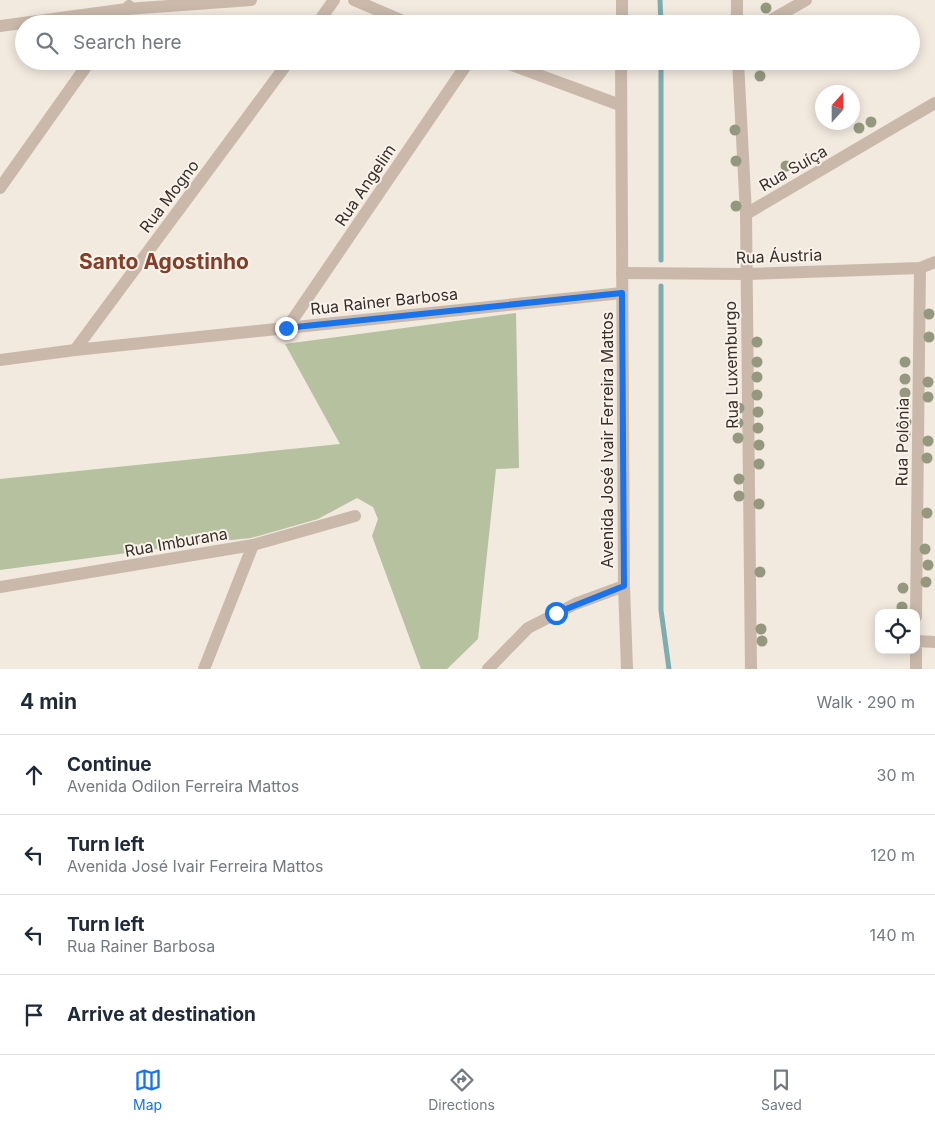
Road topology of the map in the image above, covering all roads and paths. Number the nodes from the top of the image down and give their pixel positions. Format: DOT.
graph roads {
  1 [pos="251,0"];
  2 [pos="334,0"];
  3 [pos="354,0"];
  4 [pos="622,0"];
  5 [pos="737,0"];
  6 [pos="806,0"];
  7 [pos="130,4"];
  8 [pos="65,15"];
  9 [pos="122,15"];
  10 [pos="323,15"];
  11 [pos="389,15"];
  12 [pos="622,15"];
  13 [pos="737,15"];
  14 [pos="780,15"];
  15 [pos="15,23"];
  16 [pos="0,26"];
  17 [pos="84,70"];
  18 [pos="282,70"];
  19 [pos="463,70"];
  20 [pos="525,70"];
  21 [pos="621,70"];
  22 [pos="738,70"];
  23 [pos="935,103"];
  24 [pos="620,105"];
  25 [pos="0,188"];
  26 [pos="746,214"];
  27 [pos="935,262"];
  28 [pos="920,268"];
  29 [pos="622,273"];
  30 [pos="747,274"];
  31 [pos="622,293"];
  32 [pos="286,328"];
  33 [pos="75,350"];
  34 [pos="0,360"];
  35 [pos="356,516"];
  36 [pos="253,545"];
  37 [pos="624,586"];
  38 [pos="0,587"];
  39 [pos="916,609"];
  40 [pos="920,642"];
  41 [pos="935,642"];
  42 [pos="916,654"];
  43 [pos="204,669"];
  44 [pos="488,669"];
  45 [pos="626,669"];
  46 [pos="751,669"];
  47 [pos="916,669"];
  1 -- 7 [label="street"];
  2 -- 10 [label="street"];
  3 -- 11 [label="street"];
  4 -- 12 [label="street"];
  5 -- 13 [label="street"];
  6 -- 14 [label="street"];
  7 -- 8 [label="street"];
  7 -- 9 [label="street"];
  15 -- 16 [label="street"];
  17 -- 25 [label="street"];
  18 -- 33 [label="street, Rua Mogno"];
  19 -- 32 [label="street, Rua Angelim"];
  20 -- 24 [label="street"];
  21 -- 24 [label="street, Avenida José Ivair Ferreira Mattos"];
  22 -- 26 [label="street, Rua Luxemburgo"];
  23 -- 26 [label="street, Rua Suíça"];
  24 -- 29 [label="street, Avenida José Ivair Ferreira Mattos"];
  26 -- 30 [label="street, Rua Luxemburgo"];
  27 -- 28 [label="street, Rua Áustria"];
  28 -- 30 [label="street, Rua Áustria"];
  28 -- 39 [label="street, Rua Polônia"];
  29 -- 30 [label="street, Rua Áustria"];
  29 -- 31 [label="street, Avenida José Ivair Ferreira Mattos"];
  30 -- 46 [label="street, Rua Luxemburgo"];
  31 -- 32 [label="street, Rua Rainer Barbosa"];
  31 -- 37 [label="street, Avenida José Ivair Ferreira Mattos"];
  32 -- 33 [label="street, Rua Rainer Barbosa"];
  33 -- 34 [label="street, Rua Rainer Barbosa"];
  35 -- 36 [label="street, Rua Imburana"];
  36 -- 38 [label="street, Rua Imburana"];
  36 -- 43 [label="street"];
  37 -- 44 [label="street"];
  37 -- 45 [label="street, Avenida José Ivair Ferreira Mattos"];
  40 -- 41 [label="street"];
  42 -- 47 [label="street"];
}
